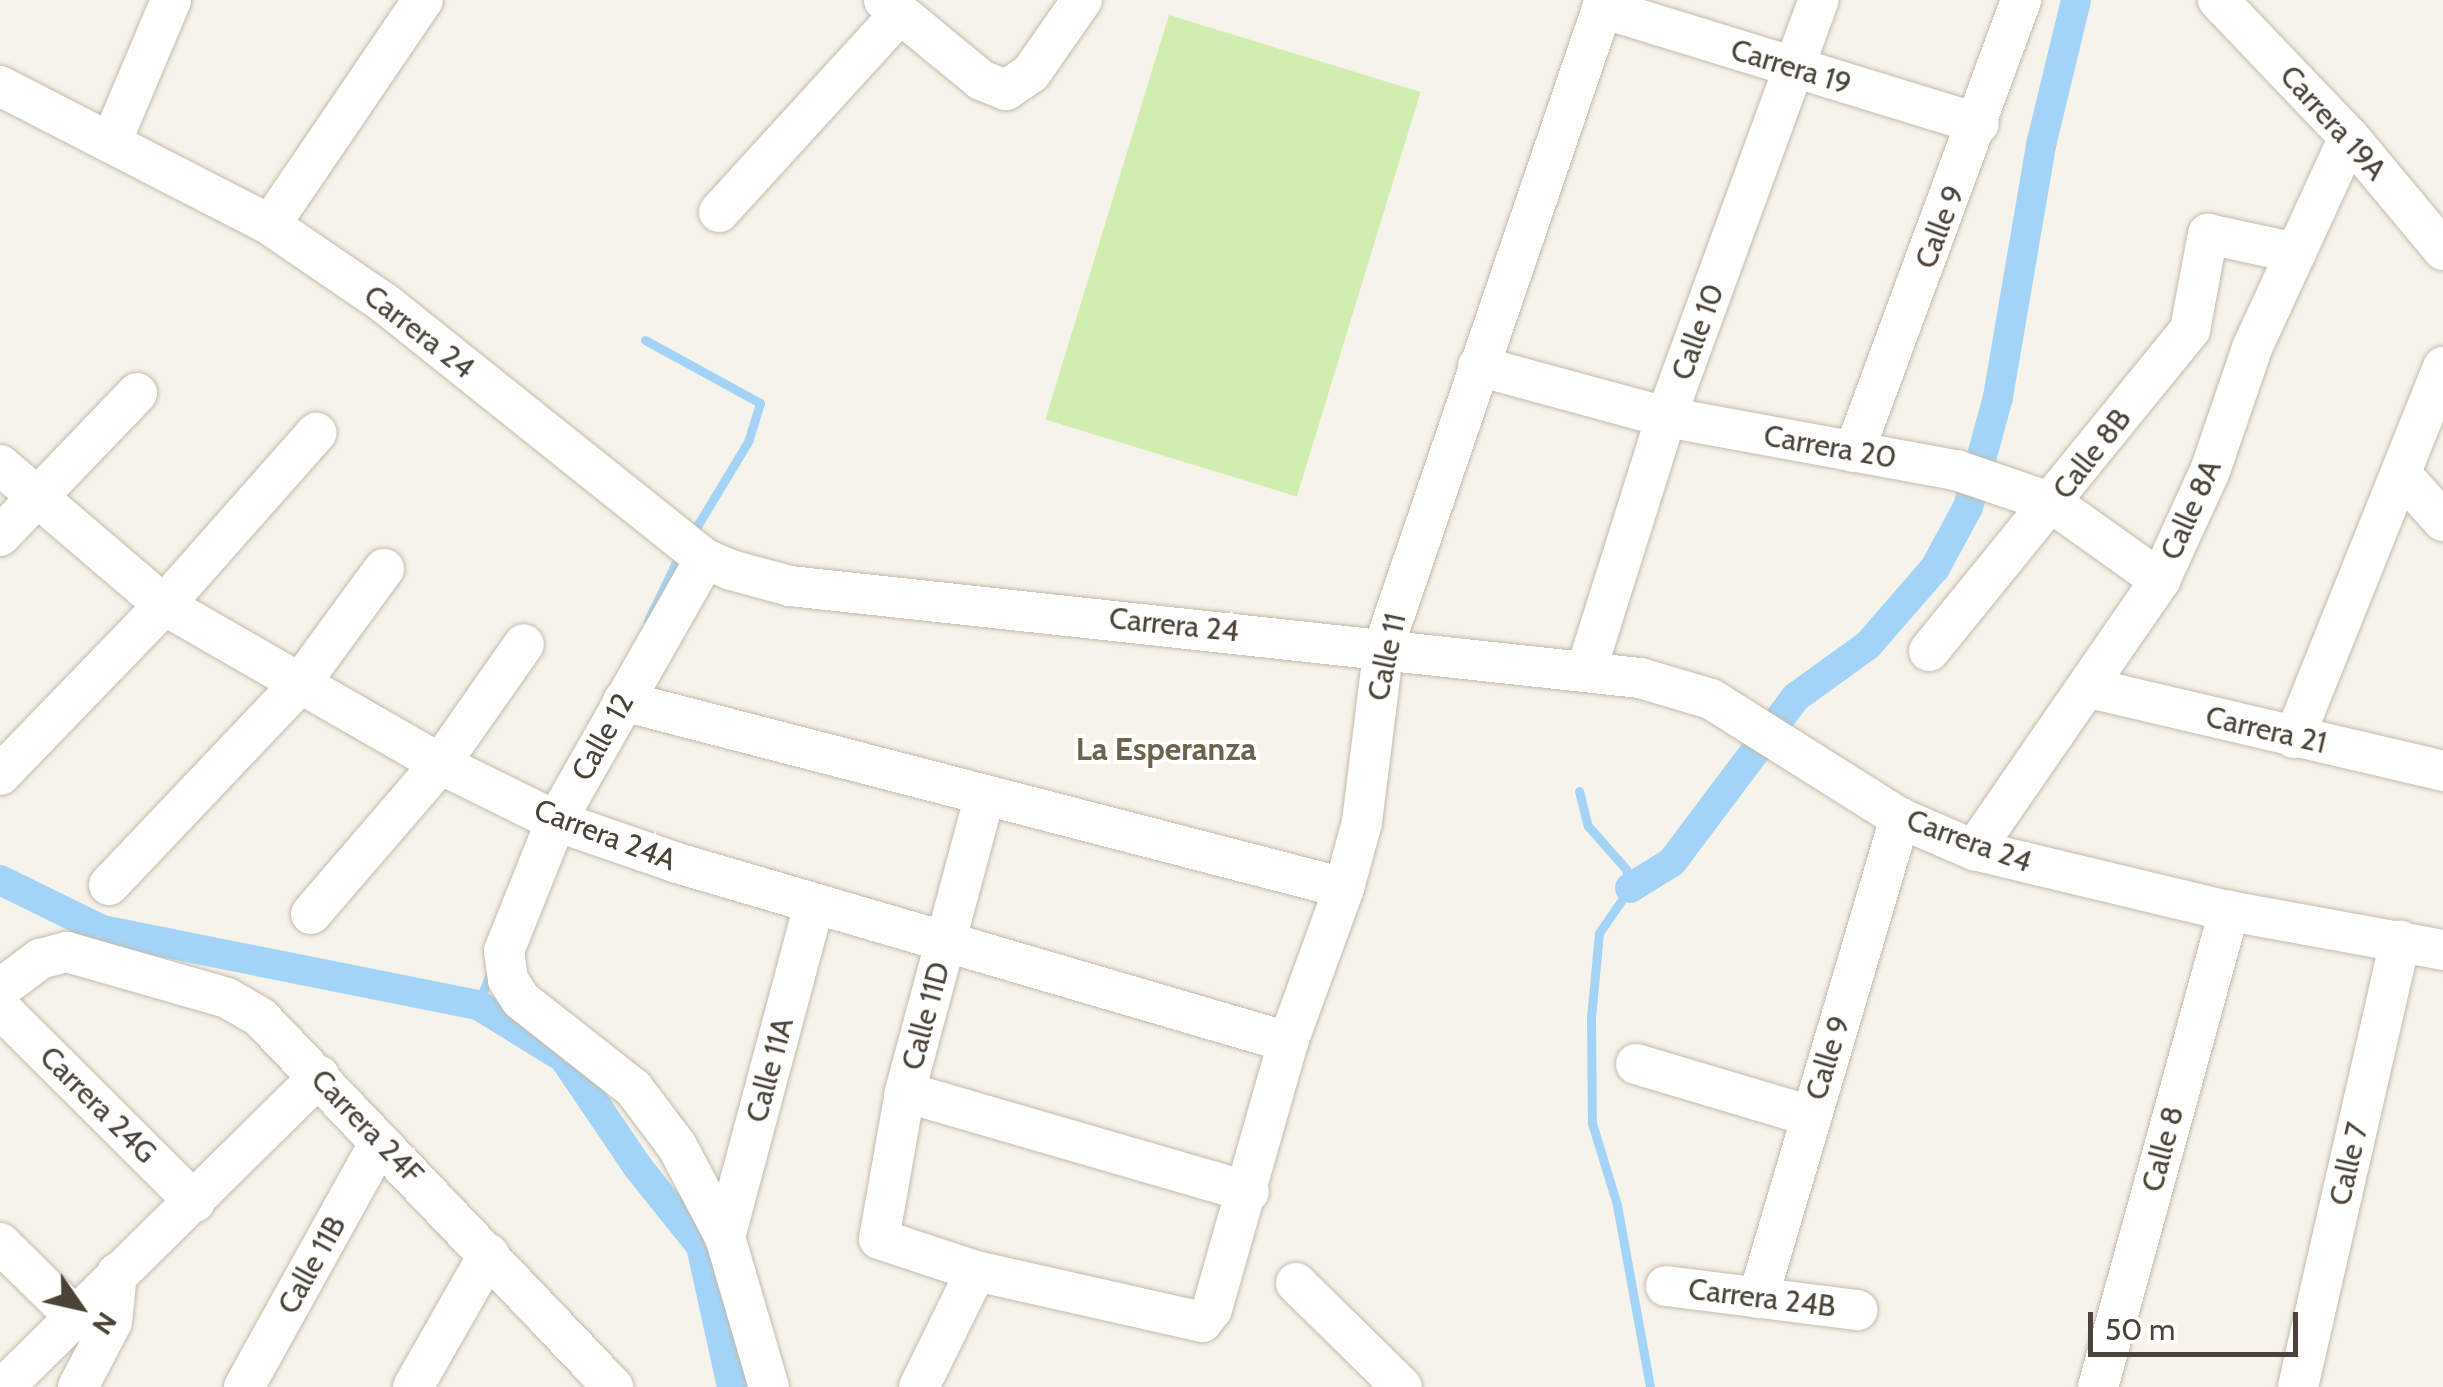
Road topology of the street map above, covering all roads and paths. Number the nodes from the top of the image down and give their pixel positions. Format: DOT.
graph roads {
  1 [pos="170,0"];
  2 [pos="423,0"];
  3 [pos="1082,0"];
  4 [pos="1819,0"];
  5 [pos="2021,0"];
  6 [pos="2218,0"];
  7 [pos="1604,4"];
  8 [pos="892,7"];
  9 [pos="1795,69"];
  10 [pos="0,86"];
  11 [pos="1980,124"];
  12 [pos="2349,138"];
  13 [pos="112,140"];
  14 [pos="719,212"];
  15 [pos="270,224"];
  16 [pos="2443,250"];
  17 [pos="2296,253"];
  18 [pos="2190,330"];
  19 [pos="2252,348"];
  20 [pos="1478,366"];
  21 [pos="2440,381"];
  22 [pos="137,393"];
  23 [pos="1666,417"];
  24 [pos="316,433"];
  25 [pos="1854,452"];
  26 [pos="0,465"];
  27 [pos="2400,474"];
  28 [pos="38,497"];
  29 [pos="2052,503"];
  30 [pos="2443,521"];
  31 [pos="0,536"];
  32 [pos="688,546"];
  33 [pos="384,569"];
  34 [pos="2160,580"];
  35 [pos="164,605"];
  36 [pos="524,644"];
  37 [pos="1384,646"];
  38 [pos="1929,651"];
  39 [pos="1587,668"];
  40 [pos="299,686"];
  41 [pos="2090,688"];
  42 [pos="623,701"];
  43 [pos="2294,738"];
  44 [pos="440,764"];
  45 [pos="2443,770"];
  46 [pos="0,775"];
  47 [pos="985,795"];
  48 [pos="1900,818"];
  49 [pos="556,821"];
  50 [pos="1974,850"];
  51 [pos="109,885"];
  52 [pos="1344,888"];
  53 [pos="814,904"];
  54 [pos="2228,910"];
  55 [pos="311,914"];
  56 [pos="946,940"];
  57 [pos="2400,941"];
  58 [pos="2443,950"];
  59 [pos="0,989"];
  60 [pos="0,1008"];
  61 [pos="1288,1042"];
  62 [pos="1636,1064"];
  63 [pos="319,1076"];
  64 [pos="905,1092"];
  65 [pos="1810,1116"];
  66 [pos="380,1143"];
  67 [pos="1249,1192"];
  68 [pos="195,1202"];
  69 [pos="725,1237"];
  70 [pos="0,1243"];
  71 [pos="489,1254"];
  72 [pos="976,1272"];
  73 [pos="117,1274"];
  74 [pos="1296,1283"];
  75 [pos="1666,1286"];
  76 [pos="1758,1298"];
  77 [pos="1857,1310"];
  78 [pos="75,1317"];
  79 [pos="590,1378"];
  80 [pos="4,1387"];
  81 [pos="78,1387"];
  82 [pos="244,1387"];
  83 [pos="413,1387"];
  84 [pos="769,1387"];
  85 [pos="919,1387"];
  86 [pos="1402,1387"];
  87 [pos="2098,1387"];
  88 [pos="2298,1387"];
  1 -- 13 [label="street"];
  2 -- 15 [label="street"];
  3 -- 8 [label="street"];
  4 -- 9 [label="street, Calle 10"];
  5 -- 11 [label="street, Calle 9"];
  6 -- 12 [label="street, Carrera 19A"];
  7 -- 9 [label="street, Carrera 19"];
  7 -- 20 [label="street, Calle 11"];
  8 -- 14 [label="street"];
  9 -- 11 [label="street, Carrera 19"];
  9 -- 23 [label="street, Calle 10"];
  10 -- 13 [label="street, Carrera 24"];
  11 -- 25 [label="street, Calle 9"];
  12 -- 16 [label="street, Carrera 19A"];
  12 -- 17 [label="street, Calle 8A"];
  13 -- 15 [label="street, Carrera 24"];
  15 -- 32 [label="street, Carrera 24"];
  17 -- 18 [label="street, Calle 8B"];
  17 -- 19 [label="street, Calle 8A"];
  18 -- 19 [label="street"];
  18 -- 29 [label="street, Calle 8B"];
  19 -- 34 [label="street, Calle 8A"];
  20 -- 23 [label="street, Carrera 20"];
  20 -- 37 [label="street, Calle 11"];
  21 -- 27 [label="street"];
  22 -- 28 [label="street"];
  23 -- 25 [label="street, Carrera 20"];
  23 -- 39 [label="street, Calle 10"];
  24 -- 35 [label="street"];
  25 -- 29 [label="street, Carrera 20"];
  26 -- 28 [label="street, Carrera 24A"];
  27 -- 30 [label="street"];
  27 -- 43 [label="street"];
  28 -- 31 [label="street"];
  28 -- 35 [label="street, Carrera 24A"];
  29 -- 34 [label="street, Carrera 20"];
  29 -- 38 [label="street, Calle 8B"];
  32 -- 37 [label="street, Carrera 24"];
  32 -- 42 [label="street, Calle 12"];
  33 -- 40 [label="street"];
  34 -- 41 [label="street, Calle 8A"];
  35 -- 40 [label="street, Carrera 24A"];
  35 -- 46 [label="street"];
  36 -- 44 [label="street"];
  37 -- 39 [label="street, Carrera 24"];
  37 -- 52 [label="street, Calle 11"];
  39 -- 48 [label="street, Carrera 24"];
  40 -- 44 [label="street, Carrera 24A"];
  40 -- 51 [label="street"];
  41 -- 43 [label="street, Carrera 21"];
  41 -- 50 [label="street, Calle 8A"];
  42 -- 47 [label="street"];
  42 -- 49 [label="street, Calle 12"];
  43 -- 45 [label="street, Carrera 21"];
  44 -- 49 [label="street, Carrera 24A"];
  44 -- 55 [label="street"];
  47 -- 52 [label="street"];
  47 -- 56 [label="street, Calle 11D"];
  48 -- 50 [label="street, Carrera 24"];
  48 -- 65 [label="street, Calle 9"];
  49 -- 53 [label="street, Carrera 24A"];
  49 -- 69 [label="street, Calle 12"];
  50 -- 54 [label="street, Carrera 24"];
  52 -- 61 [label="street, Calle 11"];
  53 -- 56 [label="street, Carrera 24A"];
  53 -- 69 [label="street, Calle 11A"];
  54 -- 57 [label="street, Carrera 24"];
  54 -- 87 [label="street, Calle 8"];
  56 -- 61 [label="street, Carrera 24A"];
  56 -- 64 [label="street, Calle 11D"];
  57 -- 58 [label="street, Carrera 24"];
  57 -- 88 [label="street, Calle 7"];
  59 -- 63 [label="street, Carrera 24F"];
  60 -- 68 [label="street, Carrera 24G"];
  61 -- 67 [label="street, Calle 11"];
  62 -- 65 [label="street"];
  63 -- 66 [label="street, Carrera 24F"];
  63 -- 68 [label="street"];
  64 -- 67 [label="street"];
  64 -- 72 [label="street, Calle 11D"];
  65 -- 76 [label="street, Calle 9"];
  66 -- 71 [label="street, Carrera 24F"];
  66 -- 82 [label="street, Calle 11B"];
  67 -- 72 [label="street, Calle 11"];
  68 -- 73 [label="street"];
  69 -- 84 [label="street"];
  70 -- 78 [label="street"];
  71 -- 79 [label="street, Carrera 24F"];
  71 -- 83 [label="street"];
  72 -- 85 [label="street"];
  73 -- 78 [label="street"];
  73 -- 81 [label="street"];
  74 -- 86 [label="street"];
  75 -- 76 [label="street, Carrera 24B"];
  76 -- 77 [label="street, Carrera 24B"];
  78 -- 80 [label="street"];
}
